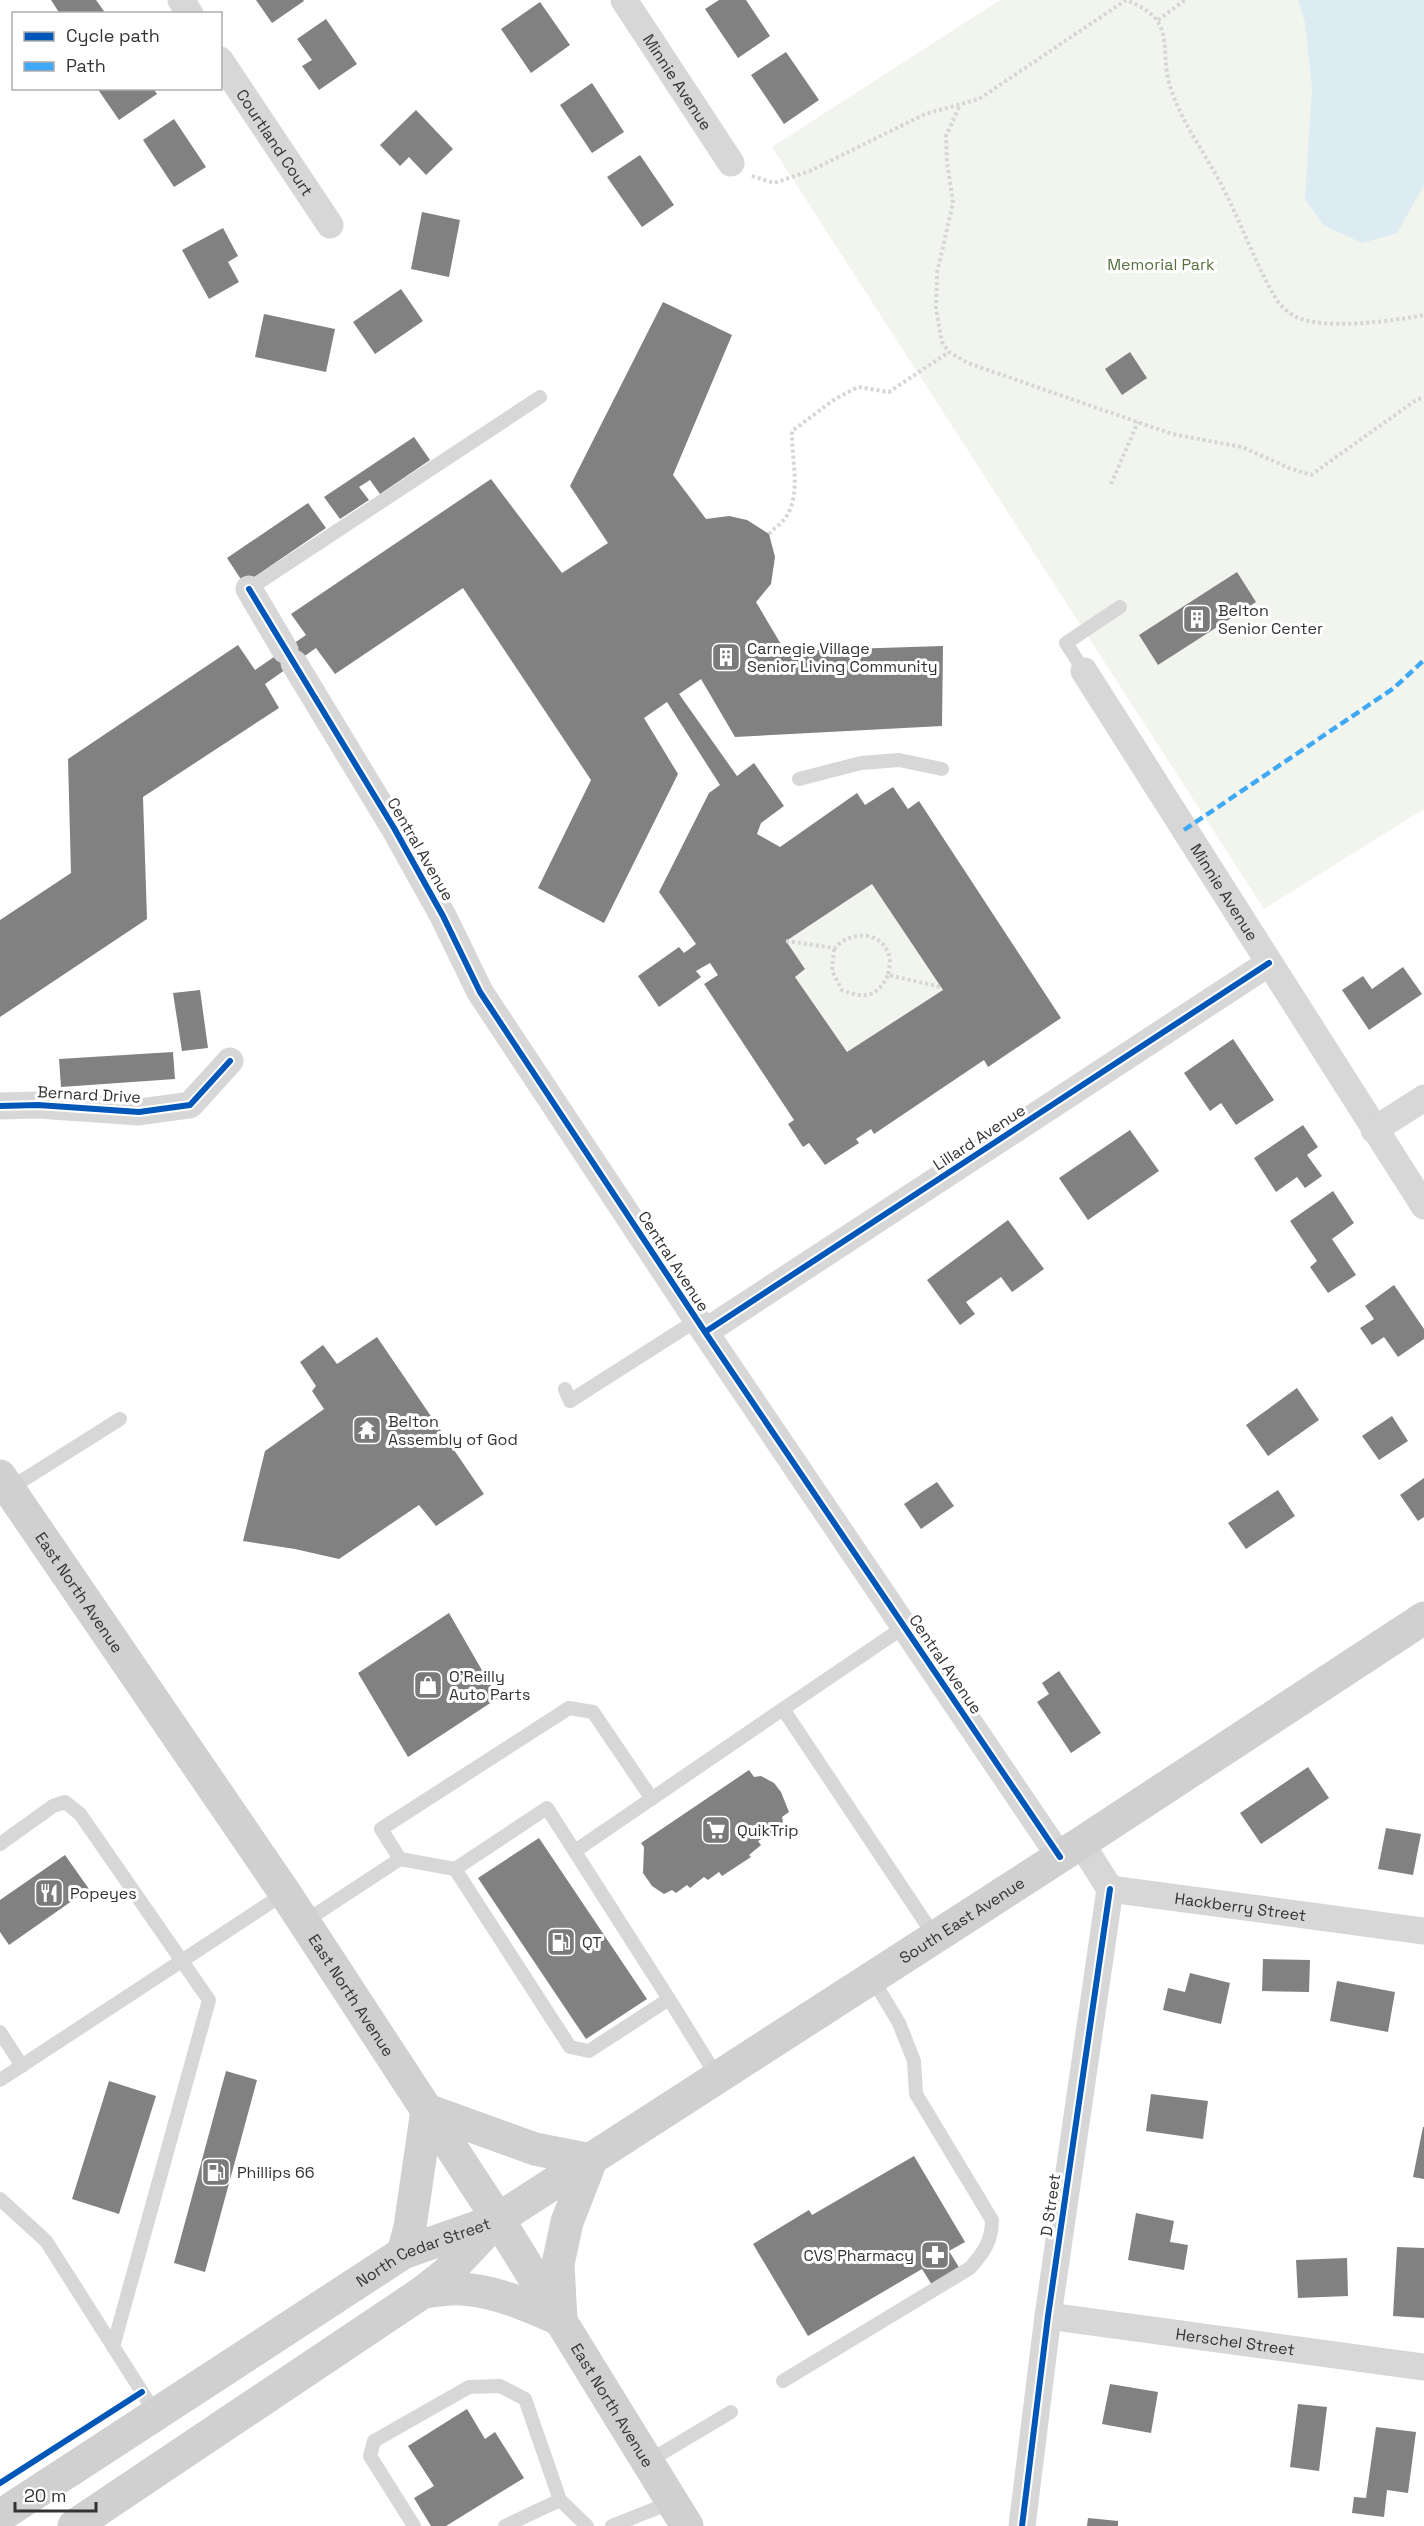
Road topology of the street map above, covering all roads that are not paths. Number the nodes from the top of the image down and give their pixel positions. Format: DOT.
graph roads {
  1 [pos="624,0"];
  2 [pos="222,63"];
  3 [pos="731,163"];
  4 [pos="330,225"];
  5 [pos="540,397"];
  6 [pos="249,589"];
  7 [pos="1120,607"];
  8 [pos="1084,671"];
  9 [pos="942,769"];
  10 [pos="799,779"];
  11 [pos="1269,963"];
  12 [pos="230,1061"];
  13 [pos="1424,1098"];
  14 [pos="0,1106"];
  15 [pos="1374,1130"];
  16 [pos="1424,1206"];
  17 [pos="701,1326"];
  18 [pos="565,1389"];
  19 [pos="120,1419"];
  20 [pos="3,1487"];
  21 [pos="1424,1618"];
  22 [pos="904,1627"];
  23 [pos="783,1709"];
  24 [pos="652,1800"];
  25 [pos="0,1844"];
  26 [pos="1071,1850"];
  27 [pos="575,1851"];
  28 [pos="400,1859"];
  29 [pos="455,1869"];
  30 [pos="1110,1889"];
  31 [pos="285,1893"];
  32 [pos="304,1922"];
  33 [pos="1424,1931"];
  34 [pos="935,1938"];
  35 [pos="182,1960"];
  36 [pos="872,1978"];
  37 [pos="669,2000"];
  38 [pos="0,2032"];
  39 [pos="22,2066"];
  40 [pos="718,2078"];
  41 [pos="0,2080"];
  42 [pos="427,2110"];
  43 [pos="591,2160"];
  44 [pos="0,2199"];
  45 [pos="498,2219"];
  46 [pos="403,2253"];
  47 [pos="423,2292"];
  48 [pos="1048,2316"];
  49 [pos="561,2320"];
  50 [pos="113,2348"];
  51 [pos="1424,2367"];
  52 [pos="783,2381"];
  53 [pos="732,2412"];
  54 [pos="156,2414"];
  55 [pos="647,2462"];
  56 [pos="560,2500"];
  57 [pos="679,2514"];
  58 [pos="0,2516"];
  59 [pos="74,2526"];
  60 [pos="414,2526"];
  61 [pos="505,2526"];
  62 [pos="587,2526"];
  63 [pos="612,2526"];
  64 [pos="1022,2526"];
  1 -- 3 [label="street, Minnie Avenue"];
  2 -- 4 [label="street, Courtland Court"];
  5 -- 6 [label="lane"];
  6 -- 17 [label="street, Central Avenue"];
  7 -- 8 [label="lane"];
  8 -- 11 [label="street, Minnie Avenue"];
  9 -- 10 [label="lane"];
  11 -- 15 [label="street, Minnie Avenue"];
  11 -- 17 [label="street, Lillard Avenue"];
  12 -- 14 [label="street, Bernard Drive"];
  13 -- 15 [label="street"];
  15 -- 16 [label="street, Minnie Avenue"];
  17 -- 18 [label="lane"];
  17 -- 22 [label="street, Central Avenue"];
  19 -- 20 [label="lane"];
  20 -- 31 [label="main road, East North Avenue"];
  21 -- 26 [label="main road, South East Avenue"];
  22 -- 23 [label="lane"];
  22 -- 26 [label="street, Central Avenue"];
  23 -- 24 [label="lane"];
  23 -- 34 [label="lane"];
  24 -- 27 [label="lane"];
  24 -- 28 [label="lane"];
  25 -- 35 [label="lane"];
  26 -- 30 [label="street"];
  26 -- 34 [label="main road, South East Avenue"];
  27 -- 29 [label="lane"];
  27 -- 37 [label="lane"];
  28 -- 29 [label="lane"];
  28 -- 32 [label="lane"];
  29 -- 37 [label="lane"];
  30 -- 33 [label="street, Hackberry Street"];
  30 -- 48 [label="street, D Street"];
  31 -- 32 [label="main road, East North Avenue"];
  31 -- 35 [label="lane"];
  32 -- 42 [label="main road, East North Avenue"];
  34 -- 36 [label="main road, South East Avenue"];
  35 -- 39 [label="lane"];
  35 -- 50 [label="lane"];
  36 -- 40 [label="main road, South East Avenue"];
  36 -- 52 [label="lane"];
  37 -- 40 [label="lane"];
  38 -- 39 [label="lane"];
  39 -- 41 [label="lane"];
  40 -- 43 [label="main road, South East Avenue"];
  42 -- 43 [label="main road"];
  42 -- 45 [label="main road, East North Avenue"];
  42 -- 46 [label="main road"];
  43 -- 45 [label="main road, South East Avenue"];
  43 -- 49 [label="main road"];
  44 -- 50 [label="lane"];
  45 -- 46 [label="main road, North Cedar Street"];
  45 -- 47 [label="main road, North Cedar Street"];
  45 -- 49 [label="main road, East North Avenue"];
  46 -- 54 [label="main road, North Cedar Street"];
  47 -- 49 [label="main road"];
  47 -- 59 [label="main road, North Cedar Street"];
  48 -- 51 [label="street, Herschel Street"];
  48 -- 64 [label="street, D Street"];
  49 -- 55 [label="main road, East North Avenue"];
  50 -- 54 [label="lane"];
  53 -- 55 [label="lane"];
  54 -- 58 [label="main road, North Cedar Street"];
  55 -- 57 [label="main road, East North Avenue"];
  56 -- 60 [label="lane"];
  56 -- 61 [label="lane"];
  56 -- 62 [label="lane"];
  57 -- 63 [label="lane"];
}
